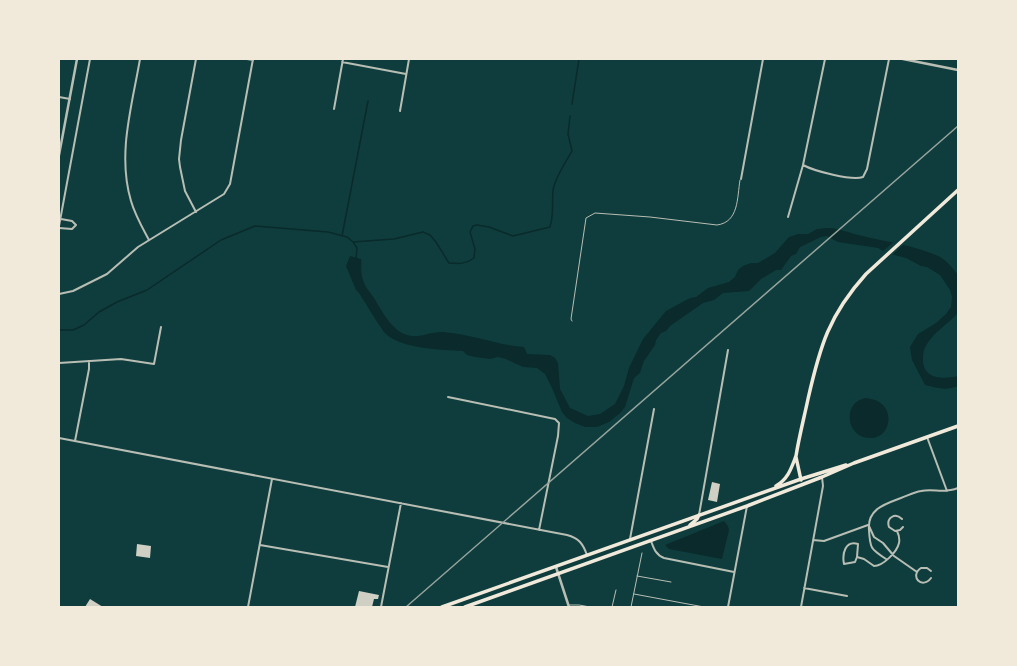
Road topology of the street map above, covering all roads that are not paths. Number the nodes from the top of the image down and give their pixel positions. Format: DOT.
graph roads {
  1 [pos="77,59"];
  2 [pos="90,59"];
  3 [pos="140,59"];
  4 [pos="196,59"];
  5 [pos="247,59"];
  6 [pos="409,59"];
  7 [pos="763,59"];
  8 [pos="825,59"];
  9 [pos="888,59"];
  10 [pos="903,59"];
  11 [pos="253,60"];
  12 [pos="343,60"];
  13 [pos="958,70"];
  14 [pos="406,74"];
  15 [pos="59,97"];
  16 [pos="70,99"];
  17 [pos="334,109"];
  18 [pos="400,111"];
  19 [pos="59,155"];
  20 [pos="803,165"];
  21 [pos="741,179"];
  22 [pos="958,190"];
  23 [pos="196,212"];
  24 [pos="788,217"];
  25 [pos="61,218"];
  26 [pos="59,227"];
  27 [pos="148,240"];
  28 [pos="59,294"];
  29 [pos="572,321"];
  30 [pos="161,327"];
  31 [pos="728,350"];
  32 [pos="89,361"];
  33 [pos="59,364"];
  34 [pos="448,398"];
  35 [pos="654,410"];
  36 [pos="958,426"];
  37 [pos="927,437"];
  38 [pos="59,438"];
  39 [pos="75,441"];
  40 [pos="796,456"];
  41 [pos="852,464"];
  42 [pos="822,477"];
  43 [pos="272,478"];
  44 [pos="801,479"];
  45 [pos="802,485"];
  46 [pos="958,488"];
  47 [pos="770,490"];
  48 [pos="947,491"];
  49 [pos="401,503"];
  50 [pos="747,506"];
  51 [pos="699,515"];
  52 [pos="902,519"];
  53 [pos="868,525"];
  54 [pos="687,527"];
  55 [pos="902,527"];
  56 [pos="539,530"];
  57 [pos="897,531"];
  58 [pos="630,539"];
  59 [pos="650,540"];
  60 [pos="813,540"];
  61 [pos="260,545"];
  62 [pos="642,554"];
  63 [pos="892,554"];
  64 [pos="587,555"];
  65 [pos="857,557"];
  66 [pos="886,559"];
  67 [pos="556,567"];
  68 [pos="388,568"];
  69 [pos="931,571"];
  70 [pos="734,572"];
  71 [pos="917,572"];
  72 [pos="559,574"];
  73 [pos="637,576"];
  74 [pos="931,578"];
  75 [pos="671,582"];
  76 [pos="804,588"];
  77 [pos="616,590"];
  78 [pos="634,594"];
  79 [pos="847,596"];
  80 [pos="569,606"];
  81 [pos="248,607"];
  82 [pos="382,607"];
  83 [pos="443,607"];
  84 [pos="465,607"];
  85 [pos="590,607"];
  86 [pos="612,607"];
  87 [pos="632,607"];
  88 [pos="704,607"];
  89 [pos="728,607"];
  90 [pos="801,607"];
  1 -- 16 [label="street"];
  2 -- 25 [label="street"];
  3 -- 27 [label="street"];
  4 -- 23 [label="street"];
  5 -- 11 [label="street"];
  6 -- 14 [label="street"];
  7 -- 21 [label="street"];
  8 -- 20 [label="street"];
  9 -- 20 [label="street"];
  10 -- 13 [label="street"];
  11 -- 23 [label="street"];
  12 -- 14 [label="street"];
  12 -- 17 [label="street"];
  14 -- 18 [label="street"];
  15 -- 16 [label="street"];
  16 -- 19 [label="street"];
  20 -- 24 [label="street"];
  21 -- 29 [label="lane"];
  22 -- 40 [label="main road"];
  23 -- 27 [label="street"];
  25 -- 26 [label="street"];
  25 -- 26 [label="street"];
  27 -- 28 [label="street"];
  30 -- 32 [label="street"];
  31 -- 51 [label="street"];
  32 -- 33 [label="street"];
  32 -- 39 [label="street"];
  34 -- 56 [label="street"];
  35 -- 58 [label="street"];
  36 -- 37 [label="main road"];
  37 -- 41 [label="main road"];
  37 -- 48 [label="street"];
  38 -- 39 [label="street"];
  39 -- 43 [label="street"];
  40 -- 44 [label="main road"];
  40 -- 47 [label="main road"];
  41 -- 42 [label="main road"];
  41 -- 44 [label="main road"];
  42 -- 45 [label="main road"];
  42 -- 60 [label="street"];
  43 -- 49 [label="street"];
  43 -- 61 [label="street"];
  44 -- 45 [label="main road"];
  44 -- 47 [label="main road"];
  45 -- 50 [label="main road"];
  46 -- 48 [label="street"];
  47 -- 51 [label="main road"];
  48 -- 53 [label="street"];
  49 -- 56 [label="street"];
  49 -- 68 [label="street"];
  50 -- 54 [label="main road"];
  50 -- 70 [label="street"];
  51 -- 54 [label="main road"];
  51 -- 58 [label="main road"];
  52 -- 57 [label="street"];
  53 -- 60 [label="street"];
  53 -- 63 [label="street"];
  53 -- 66 [label="street"];
  54 -- 59 [label="main road"];
  55 -- 57 [label="street"];
  56 -- 64 [label="street"];
  57 -- 63 [label="street"];
  58 -- 64 [label="main road"];
  59 -- 70 [label="street"];
  59 -- 72 [label="main road"];
  60 -- 76 [label="street"];
  61 -- 68 [label="street"];
  61 -- 81 [label="street"];
  62 -- 73 [label="lane"];
  63 -- 66 [label="street"];
  63 -- 71 [label="street"];
  64 -- 67 [label="main road"];
  65 -- 65 [label="street"];
  65 -- 66 [label="street"];
  67 -- 72 [label="street"];
  67 -- 83 [label="main road"];
  68 -- 82 [label="street"];
  69 -- 71 [label="street"];
  70 -- 89 [label="street"];
  71 -- 74 [label="street"];
  72 -- 80 [label="street"];
  72 -- 84 [label="main road"];
  73 -- 75 [label="lane"];
  73 -- 78 [label="lane"];
  76 -- 79 [label="street"];
  76 -- 90 [label="street"];
  77 -- 86 [label="lane"];
  78 -- 87 [label="lane"];
  78 -- 88 [label="lane"];
  80 -- 85 [label="lane"];
}
